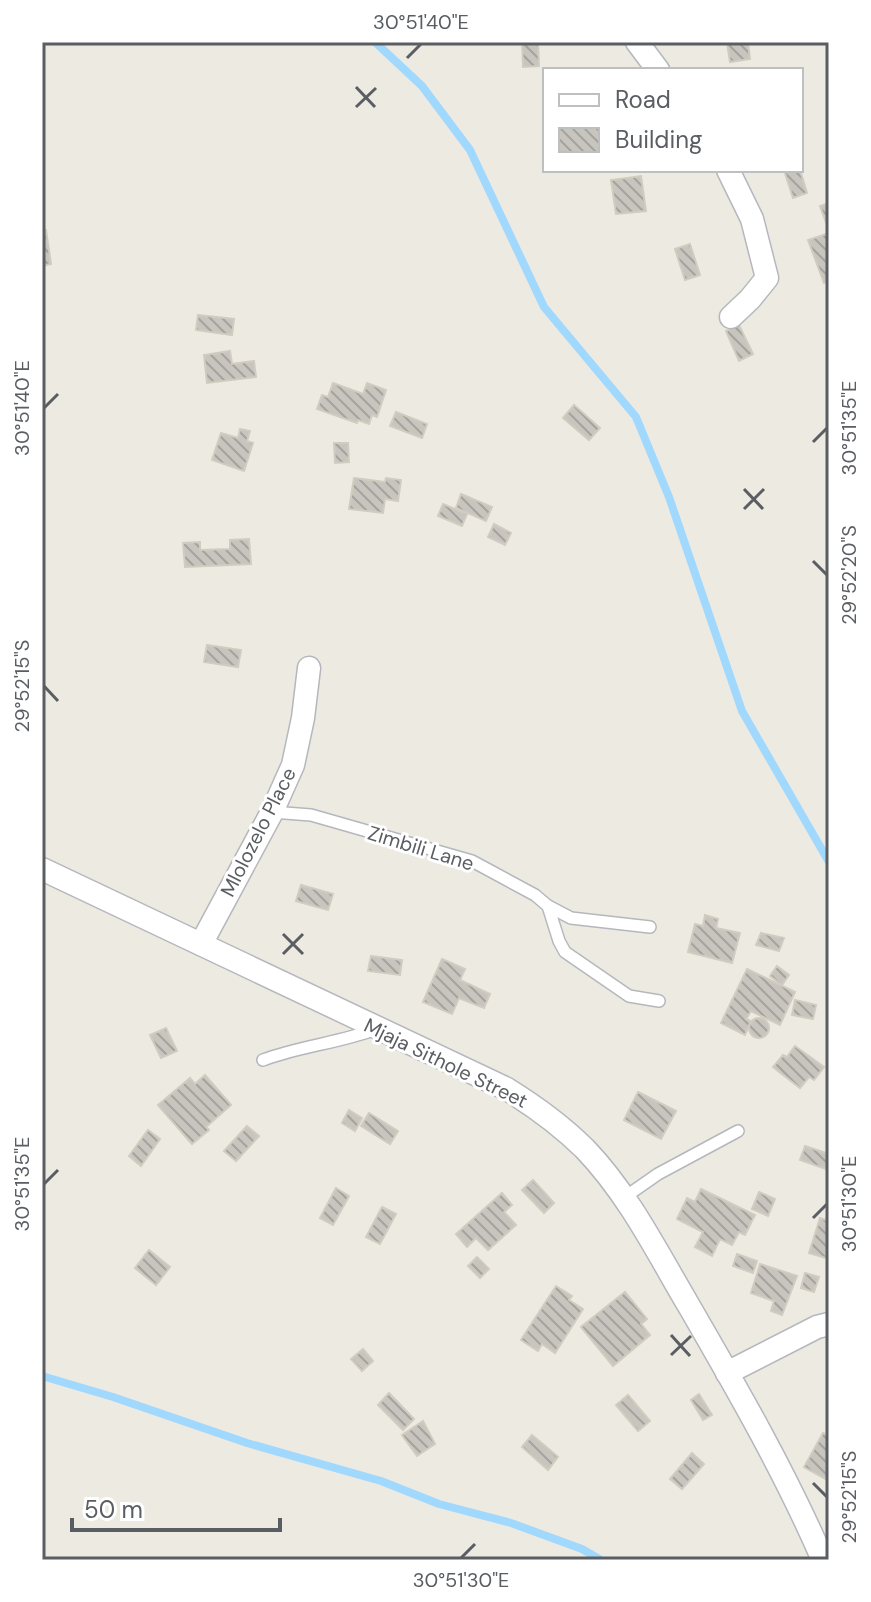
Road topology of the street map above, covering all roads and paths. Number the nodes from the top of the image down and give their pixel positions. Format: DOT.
graph roads {
  1 [pos="637,42"];
  2 [pos="656,68"];
  3 [pos="729,172"];
  4 [pos="731,317"];
  5 [pos="309,668"];
  6 [pos="272,812"];
  7 [pos="42,869"];
  8 [pos="548,906"];
  9 [pos="650,927"];
  10 [pos="201,944"];
  11 [pos="659,1001"];
  12 [pos="377,1029"];
  13 [pos="263,1060"];
  14 [pos="738,1131"];
  15 [pos="625,1197"];
  16 [pos="829,1324"];
  17 [pos="727,1373"];
  18 [pos="823,1560"];
  1 -- 2 [label="street"];
  3 -- 4 [label="street"];
  5 -- 6 [label="street, Mlolozelo Place"];
  6 -- 8 [label="lane, Zimbili Lane"];
  6 -- 10 [label="street, Mlolozelo Place"];
  7 -- 10 [label="street, Mjaja Sithole Street"];
  8 -- 9 [label="lane, Zimbili Lane"];
  8 -- 11 [label="lane"];
  10 -- 12 [label="street, Mjaja Sithole Street"];
  12 -- 13 [label="lane"];
  12 -- 15 [label="street, Mjaja Sithole Street"];
  14 -- 15 [label="lane"];
  15 -- 17 [label="street, Mjaja Sithole Street"];
  16 -- 17 [label="street"];
  17 -- 18 [label="street, Mjaja Sithole Street"];
}
